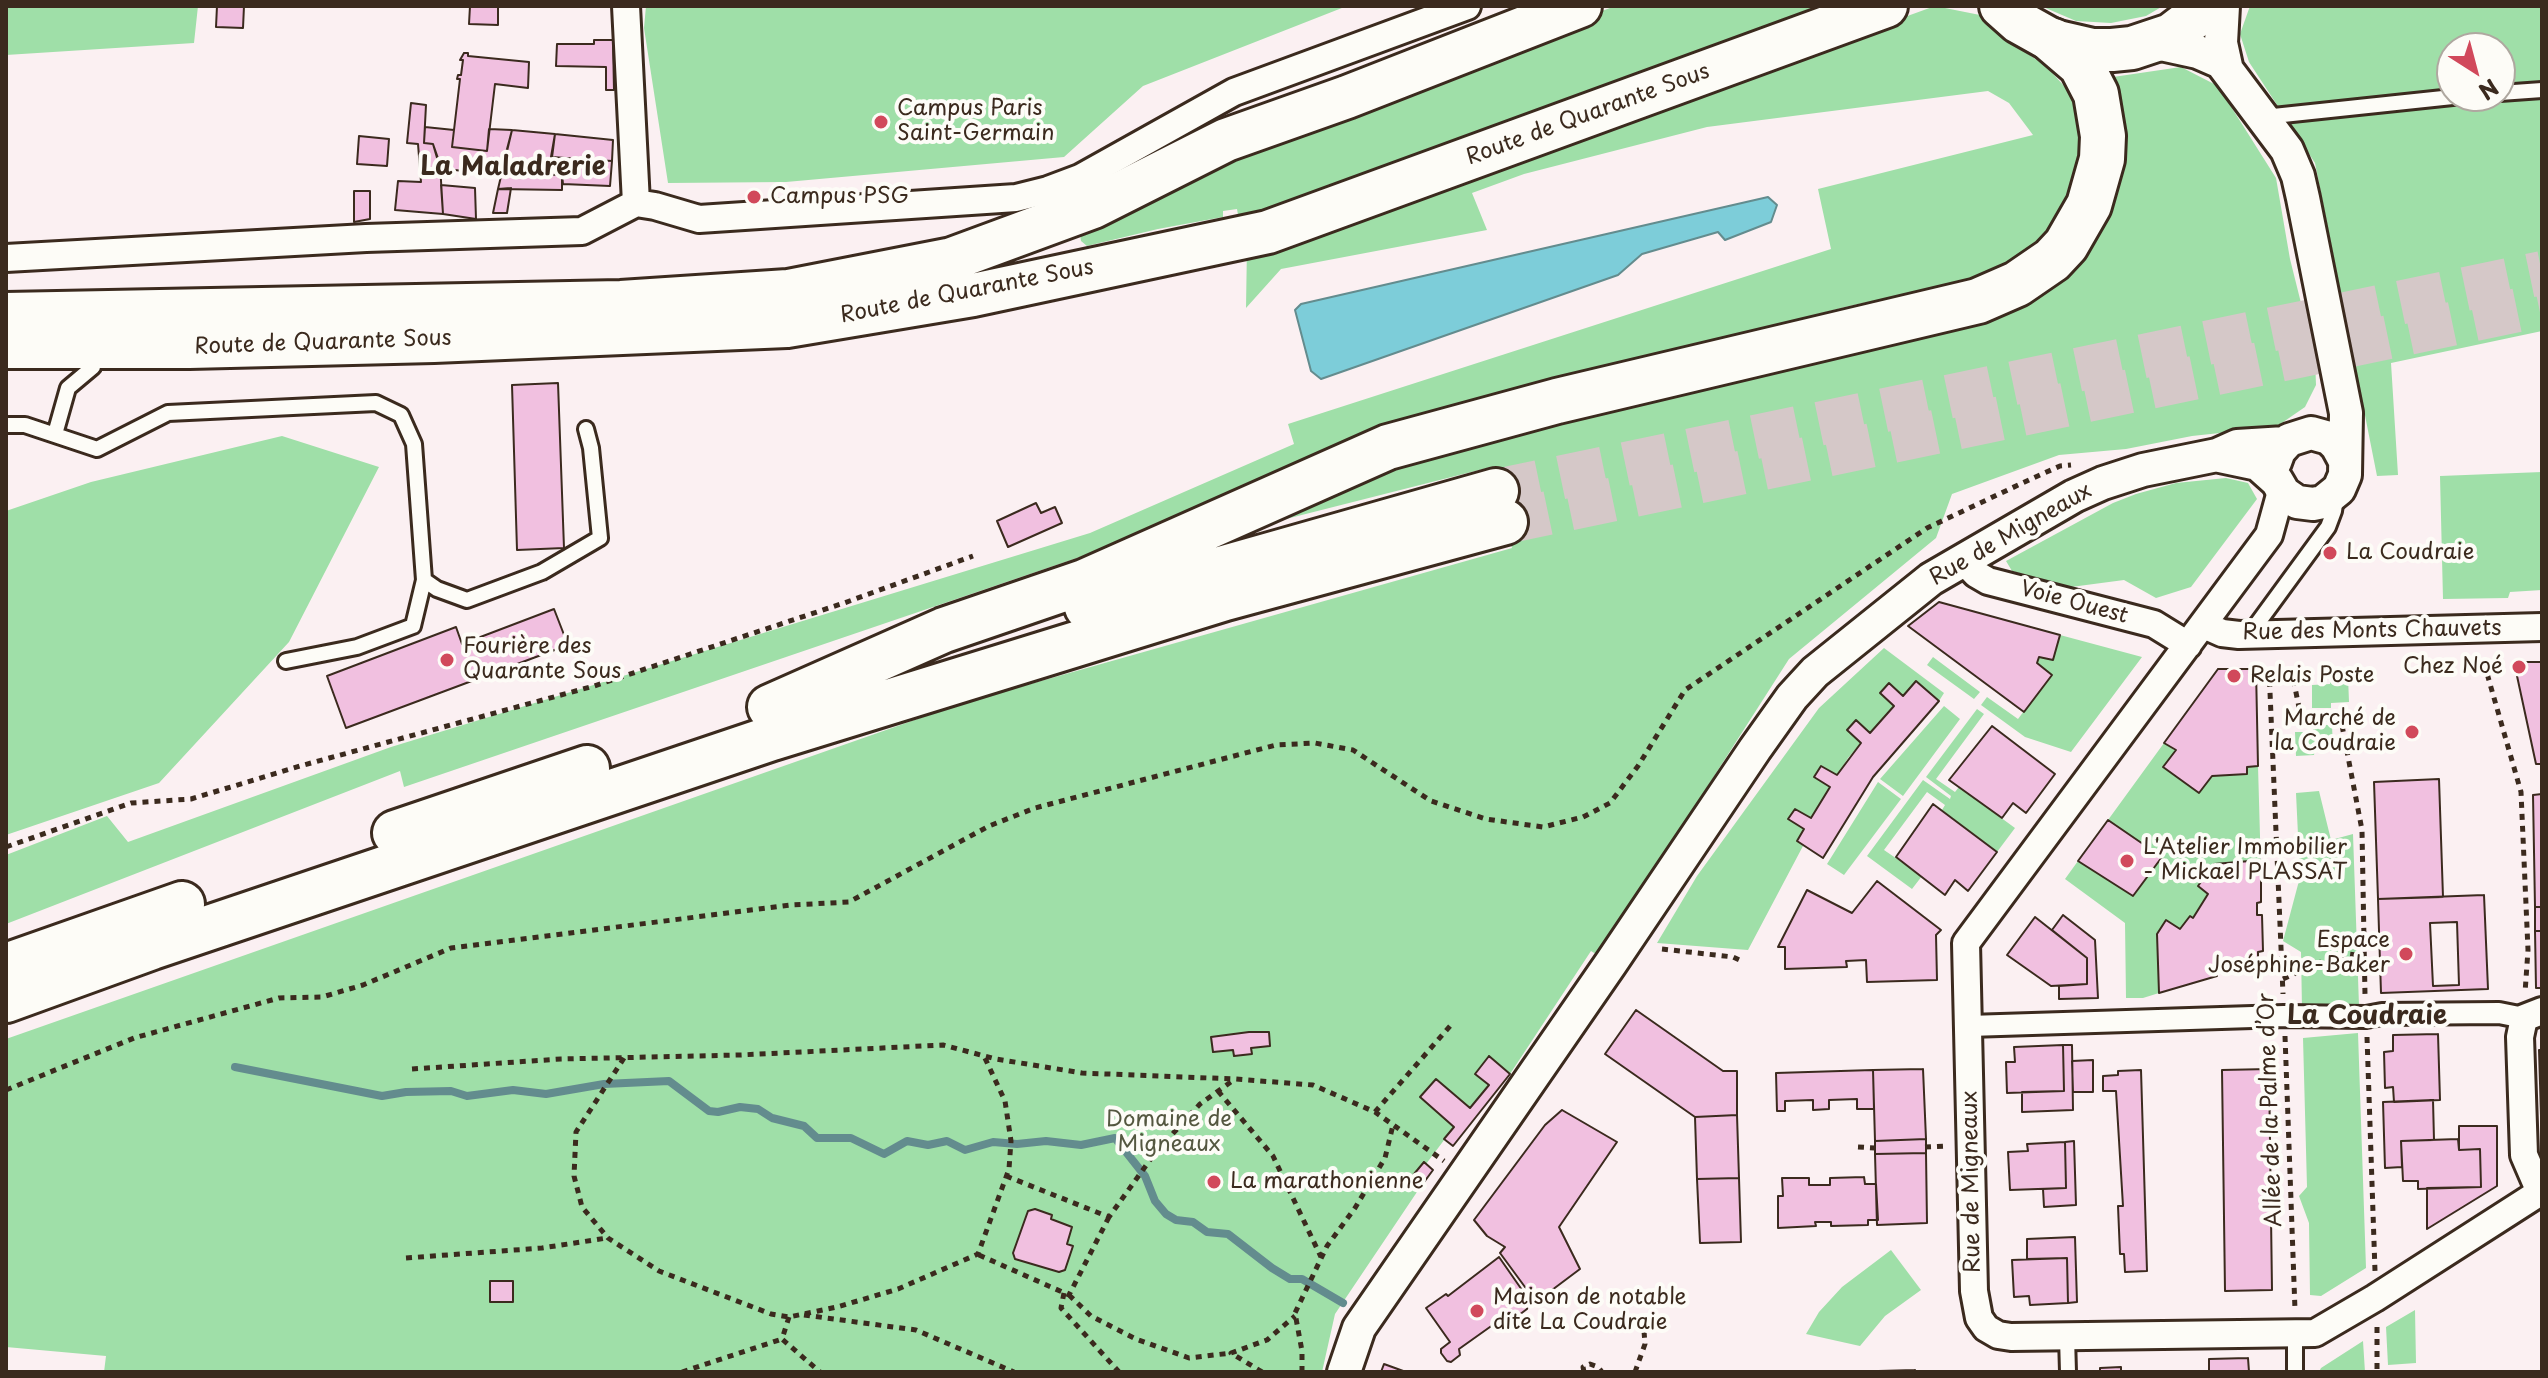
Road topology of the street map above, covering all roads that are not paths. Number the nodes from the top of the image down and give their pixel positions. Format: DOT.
graph roads {
  1 [pos="626,6"];
  2 [pos="1467,6"];
  3 [pos="1580,6"];
  4 [pos="1886,6"];
  5 [pos="2001,6"];
  6 [pos="2209,6"];
  7 [pos="2223,6"];
  8 [pos="2053,41"];
  9 [pos="2152,42"];
  10 [pos="2226,66"];
  11 [pos="2542,90"];
  12 [pos="2516,92"];
  13 [pos="2436,99"];
  14 [pos="2264,117"];
  15 [pos="636,203"];
  16 [pos="6,258"];
  17 [pos="6,288"];
  18 [pos="120,310"];
  19 [pos="6,314"];
  20 [pos="6,347"];
  21 [pos="189,347"];
  22 [pos="93,367"];
  23 [pos="2336,370"];
  24 [pos="6,374"];
  25 [pos="6,425"];
  26 [pos="586,429"];
  27 [pos="55,434"];
  28 [pos="2297,438"];
  29 [pos="2217,455"];
  30 [pos="2344,459"];
  31 [pos="2278,482"];
  32 [pos="2323,498"];
  33 [pos="2269,535"];
  34 [pos="1962,559"];
  35 [pos="424,580"];
  36 [pos="2542,627"];
  37 [pos="2196,635"];
  38 [pos="2249,635"];
  39 [pos="286,661"];
  40 [pos="770,707"];
  41 [pos="6,966"];
  42 [pos="6,1000"];
  43 [pos="2533,1015"];
  44 [pos="1969,1026"];
  45 [pos="2541,1192"];
  46 [pos="2295,1322"];
  47 [pos="2067,1337"];
  48 [pos="1344,1372"];
  49 [pos="2068,1372"];
  50 [pos="2295,1372"];
  1 -- 15 [label="street"];
  2 -- 15 [label="street"];
  3 -- 18 [label="main road, Route de Quarante Sous"];
  4 -- 21 [label="main road, Route de Quarante Sous"];
  5 -- 8 [label="main road"];
  6 -- 9 [label="main road"];
  7 -- 10 [label="street"];
  8 -- 9 [label="main road"];
  8 -- 40 [label="highway"];
  9 -- 10 [label="street, Rue de Migneaux"];
  10 -- 14 [label="street, Rue de Migneaux"];
  11 -- 12 [label="lane"];
  13 -- 14 [label="lane"];
  14 -- 23 [label="street, Rue de Migneaux"];
  15 -- 16 [label="street"];
  17 -- 18 [label="main road"];
  18 -- 19 [label="main road, Route de Quarante Sous"];
  20 -- 21 [label="main road, Route de Quarante Sous"];
  21 -- 22 [label="main road"];
  22 -- 24 [label="main road"];
  22 -- 27 [label="lane"];
  23 -- 28 [label="street, Rue de Migneaux"];
  23 -- 30 [label="street, Rue de Migneaux"];
  25 -- 27 [label="lane"];
  26 -- 35 [label="lane"];
  27 -- 35 [label="lane"];
  28 -- 29 [label="street, Rue de Migneaux"];
  28 -- 30 [label="street"];
  28 -- 31 [label="street, Rue de Migneaux"];
  29 -- 31 [label="street, Rue de Migneaux"];
  29 -- 34 [label="street, Rue de Migneaux"];
  30 -- 32 [label="street, Rue de Migneaux"];
  31 -- 32 [label="street, Rue de Migneaux"];
  31 -- 33 [label="street, Rue de Migneaux"];
  32 -- 33 [label="street, Rue de Migneaux"];
  32 -- 38 [label="lane"];
  33 -- 37 [label="street, Rue de Migneaux"];
  34 -- 37 [label="street, Voie Ouest"];
  34 -- 48 [label="street, Rue de Migneaux"];
  35 -- 39 [label="lane"];
  36 -- 38 [label="street, Rue des Monts Chauvets"];
  37 -- 38 [label="street, Rue des Monts Chauvets"];
  37 -- 44 [label="street, Rue de Migneaux"];
  40 -- 41 [label="highway"];
  40 -- 42 [label="highway"];
  43 -- 44 [label="street"];
  43 -- 45 [label="street"];
  44 -- 47 [label="street, Rue de Migneaux"];
  45 -- 46 [label="street, Rue de Migneaux"];
  46 -- 47 [label="street, Rue de Migneaux"];
  46 -- 50 [label="lane"];
  47 -- 49 [label="lane"];
}
